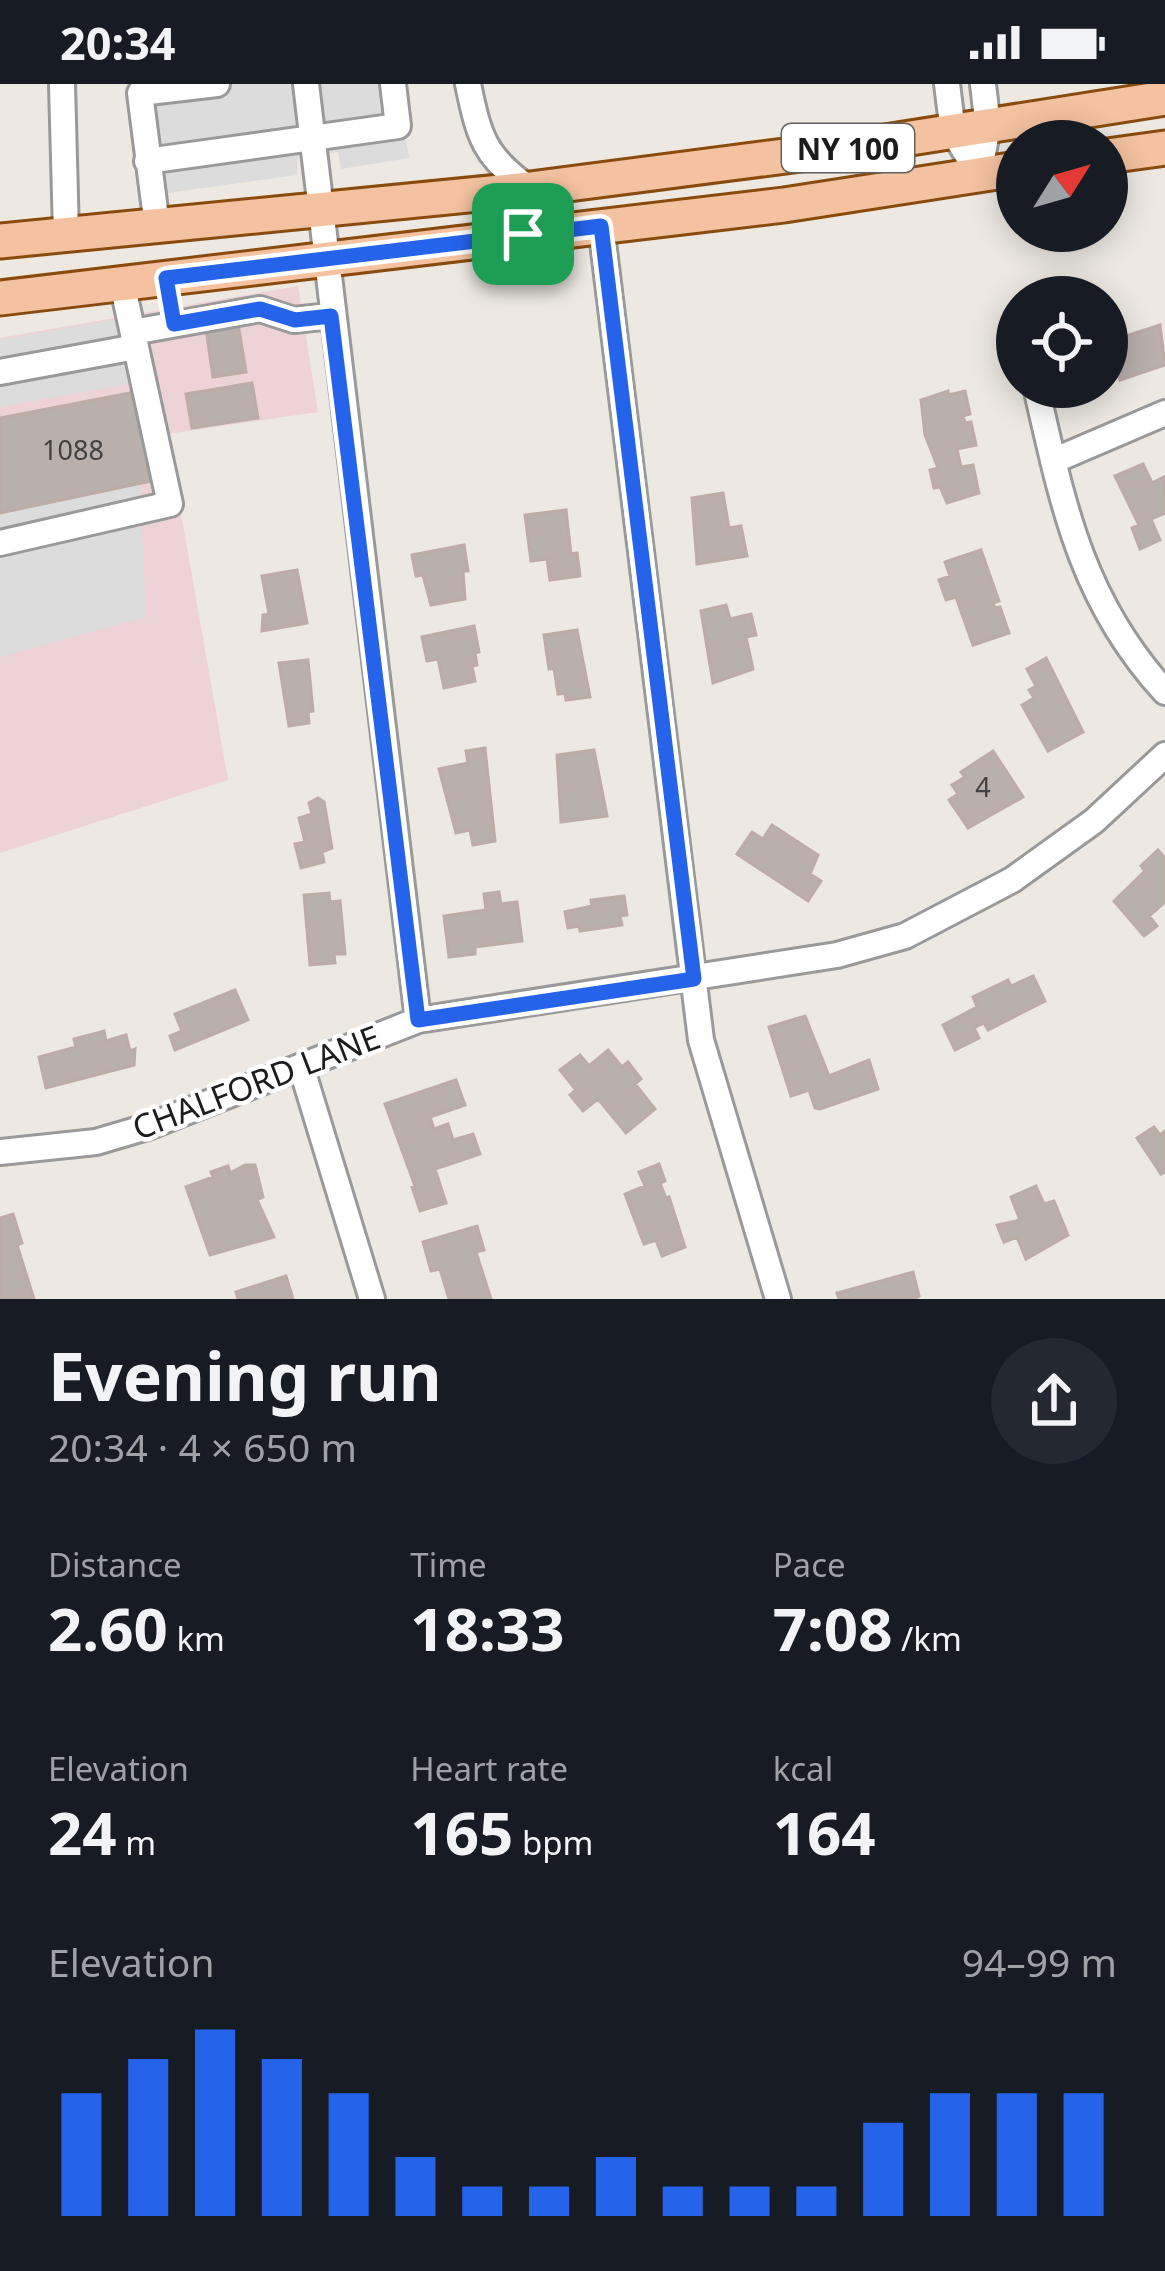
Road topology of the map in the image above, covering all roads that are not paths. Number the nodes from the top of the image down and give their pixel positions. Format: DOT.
graph roads {
  1 [pos="62,84"];
  2 [pos="217,84"];
  3 [pos="306,84"];
  4 [pos="393,84"];
  5 [pos="468,84"];
  6 [pos="946,84"];
  7 [pos="983,84"];
  8 [pos="140,89"];
  9 [pos="1165,98"];
  10 [pos="988,128"];
  11 [pos="953,133"];
  12 [pos="315,141"];
  13 [pos="1165,148"];
  14 [pos="1128,153"];
  15 [pos="147,161"];
  16 [pos="996,172"];
  17 [pos="979,174"];
  18 [pos="530,189"];
  19 [pos="322,212"];
  20 [pos="157,226"];
  21 [pos="601,226"];
  22 [pos="66,235"];
  23 [pos="0,241"];
  24 [pos="323,257"];
  25 [pos="251,267"];
  26 [pos="166,278"];
  27 [pos="122,283"];
  28 [pos="0,298"];
  29 [pos="260,309"];
  30 [pos="331,316"];
  31 [pos="174,324"];
  32 [pos="134,339"];
  33 [pos="0,373"];
  34 [pos="1041,408"];
  35 [pos="1165,412"];
  36 [pos="1053,461"];
  37 [pos="0,543"];
  38 [pos="1165,692"];
  39 [pos="1165,755"];
  40 [pos="694,979"];
  41 [pos="418,1020"];
  42 [pos="301,1066"];
  43 [pos="0,1152"];
  44 [pos="372,1299"];
  45 [pos="778,1299"];
  1 -- 22 [label="street"];
  2 -- 8 [label="street"];
  3 -- 12 [label="street"];
  4 -- 12 [label="street"];
  5 -- 18 [label="street"];
  6 -- 11 [label="street"];
  7 -- 10 [label="street"];
  8 -- 15 [label="street"];
  9 -- 10 [label="main road, NY 100"];
  10 -- 11 [label="main road, NY 100"];
  10 -- 17 [label="street"];
  11 -- 17 [label="street"];
  11 -- 18 [label="main road, NY 100"];
  12 -- 15 [label="street"];
  12 -- 19 [label="street"];
  13 -- 14 [label="main road"];
  15 -- 20 [label="street"];
  16 -- 17 [label="main road, NY 100"];
  17 -- 21 [label="main road, NY 100"];
  18 -- 19 [label="main road, NY 100"];
  19 -- 20 [label="main road, NY 100"];
  19 -- 24 [label="street"];
  20 -- 22 [label="main road, NY 100"];
  21 -- 24 [label="main road, NY 100"];
  21 -- 40 [label="street"];
  22 -- 23 [label="main road, NY 100"];
  24 -- 25 [label="main road, NY 100"];
  24 -- 30 [label="street"];
  25 -- 26 [label="main road, NY 100"];
  25 -- 29 [label="street"];
  26 -- 27 [label="main road, NY 100"];
  26 -- 31 [label="street"];
  27 -- 28 [label="main road, NY 100"];
  27 -- 32 [label="street"];
  29 -- 30 [label="street"];
  29 -- 31 [label="street"];
  30 -- 41 [label="street"];
  31 -- 32 [label="street"];
  32 -- 33 [label="street"];
  32 -- 37 [label="street"];
  34 -- 36 [label="street"];
  35 -- 36 [label="street"];
  36 -- 38 [label="street"];
  39 -- 40 [label="street, CHALFORD LANE"];
  40 -- 41 [label="street, CHALFORD LANE"];
  40 -- 45 [label="street"];
  41 -- 42 [label="street, CHALFORD LANE"];
  42 -- 43 [label="street, CHALFORD LANE"];
  42 -- 44 [label="street"];
}
